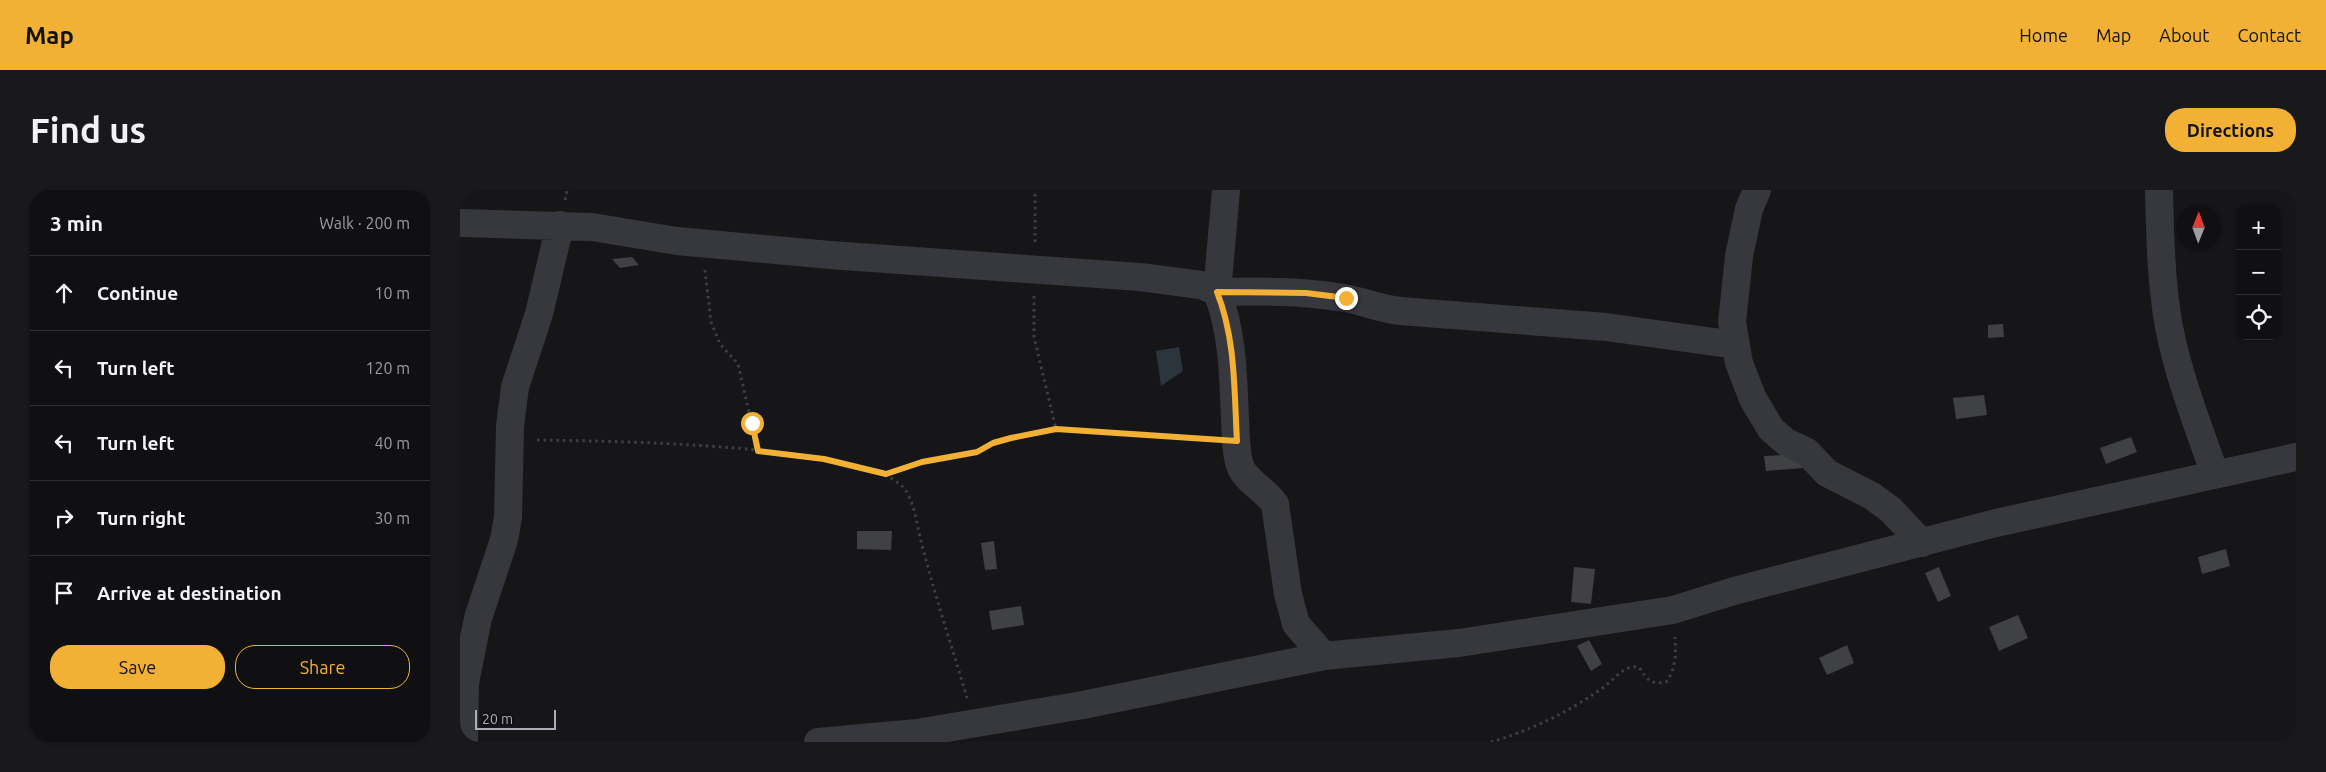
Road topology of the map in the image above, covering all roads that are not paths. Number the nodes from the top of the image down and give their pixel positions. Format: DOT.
graph roads {
  1 [pos="1226,190"];
  2 [pos="1756,190"];
  3 [pos="2159,190"];
  4 [pos="460,223"];
  5 [pos="560,225"];
  6 [pos="1217,292"];
  7 [pos="1736,344"];
  8 [pos="2296,457"];
  9 [pos="2215,474"];
  10 [pos="1922,543"];
  11 [pos="1324,656"];
  12 [pos="464,742"];
  13 [pos="818,742"];
  1 -- 6 [label="street"];
  2 -- 7 [label="street"];
  3 -- 9 [label="street"];
  4 -- 5 [label="street"];
  5 -- 6 [label="street"];
  5 -- 12 [label="street"];
  6 -- 7 [label="street"];
  6 -- 11 [label="street"];
  7 -- 10 [label="street"];
  8 -- 9 [label="street"];
  9 -- 10 [label="street"];
  10 -- 11 [label="street"];
  11 -- 13 [label="street"];
}
